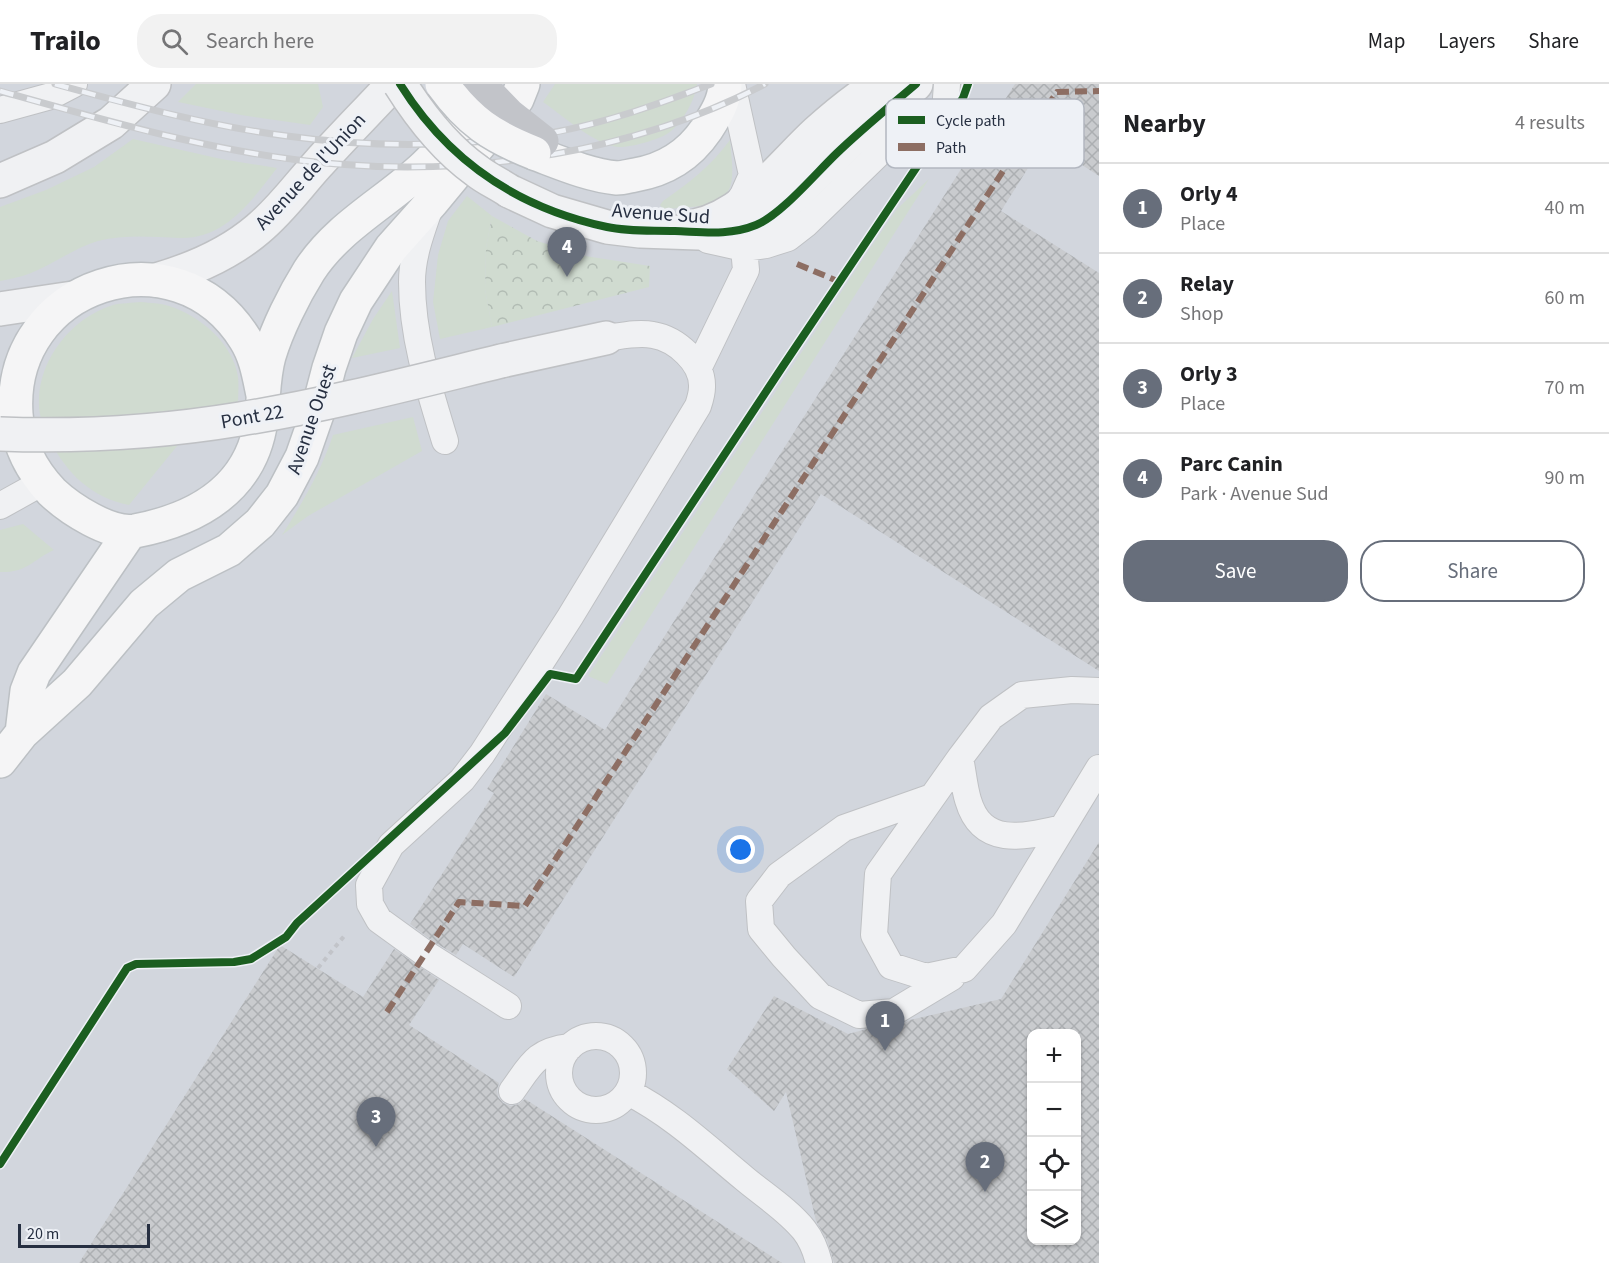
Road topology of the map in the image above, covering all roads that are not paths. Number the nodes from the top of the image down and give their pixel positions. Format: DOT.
graph roads {
  1 [pos="74,84"];
  2 [pos="154,84"];
  3 [pos="393,84"];
  4 [pos="400,84"];
  5 [pos="442,84"];
  6 [pos="479,84"];
  7 [pos="498,84"];
  8 [pos="523,84"];
  9 [pos="725,84"];
  10 [pos="732,84"];
  11 [pos="879,84"];
  12 [pos="916,84"];
  13 [pos="947,84"];
  14 [pos="898,99"];
  15 [pos="946,99"];
  16 [pos="886,109"];
  17 [pos="0,110"];
  18 [pos="886,146"];
  19 [pos="538,147"];
  20 [pos="0,181"];
  21 [pos="432,202"];
  22 [pos="741,229"];
  23 [pos="156,280"];
  24 [pos="73,298"];
  25 [pos="0,309"];
  26 [pos="606,338"];
  27 [pos="10,365"];
  28 [pos="698,369"];
  29 [pos="263,395"];
  30 [pos="0,434"];
  31 [pos="445,441"];
  32 [pos="43,482"];
  33 [pos="0,506"];
  34 [pos="130,532"];
  35 [pos="1099,691"];
  36 [pos="22,734"];
  37 [pos="960,758"];
  38 [pos="0,761"];
  39 [pos="1099,768"];
  40 [pos="932,797"];
  41 [pos="1062,828"];
  42 [pos="964,969"];
  43 [pos="508,1006"];
  44 [pos="570,1047"];
  45 [pos="512,1091"];
  46 [pos="628,1092"];
  47 [pos="819,1263"];
  1 -- 17 [label="lane"];
  2 -- 20 [label="street"];
  3 -- 23 [label="street, Avenue de l'Union"];
  4 -- 22 [label="street, Avenue Sud, bridge"];
  5 -- 19 [label="main road, Avenue Sud, bridge"];
  6 -- 19 [label="main road, bridge"];
  7 -- 29 [label="main road"];
  8 -- 21 [label="main road, Avenue Ouest"];
  9 -- 19 [label="main road, Avenue Sud"];
  10 -- 22 [label="lane"];
  11 -- 22 [label="street"];
  12 -- 14 [label="street, Avenue Sud"];
  13 -- 15 [label="lane"];
  16 -- 22 [label="street, Avenue Sud"];
  18 -- 22 [label="lane"];
  21 -- 31 [label="lane"];
  21 -- 36 [label="main road, Avenue Ouest"];
  22 -- 28 [label="lane"];
  23 -- 24 [label="main road"];
  23 -- 29 [label="main road"];
  24 -- 25 [label="street"];
  24 -- 27 [label="main road"];
  26 -- 28 [label="lane"];
  26 -- 30 [label="street, Pont 22, bridge"];
  27 -- 32 [label="main road"];
  28 -- 43 [label="lane"];
  29 -- 34 [label="main road"];
  32 -- 33 [label="lane"];
  32 -- 34 [label="main road"];
  34 -- 36 [label="main road"];
  35 -- 37 [label="lane"];
  36 -- 38 [label="main road, Avenue Ouest"];
  37 -- 40 [label="lane"];
  37 -- 41 [label="lane"];
  39 -- 41 [label="lane"];
  40 -- 42 [label="lane"];
  40 -- 42 [label="lane"];
  41 -- 42 [label="lane"];
  44 -- 45 [label="lane"];
  44 -- 46 [label="lane"];
  44 -- 46 [label="lane"];
  46 -- 47 [label="lane"];
}
